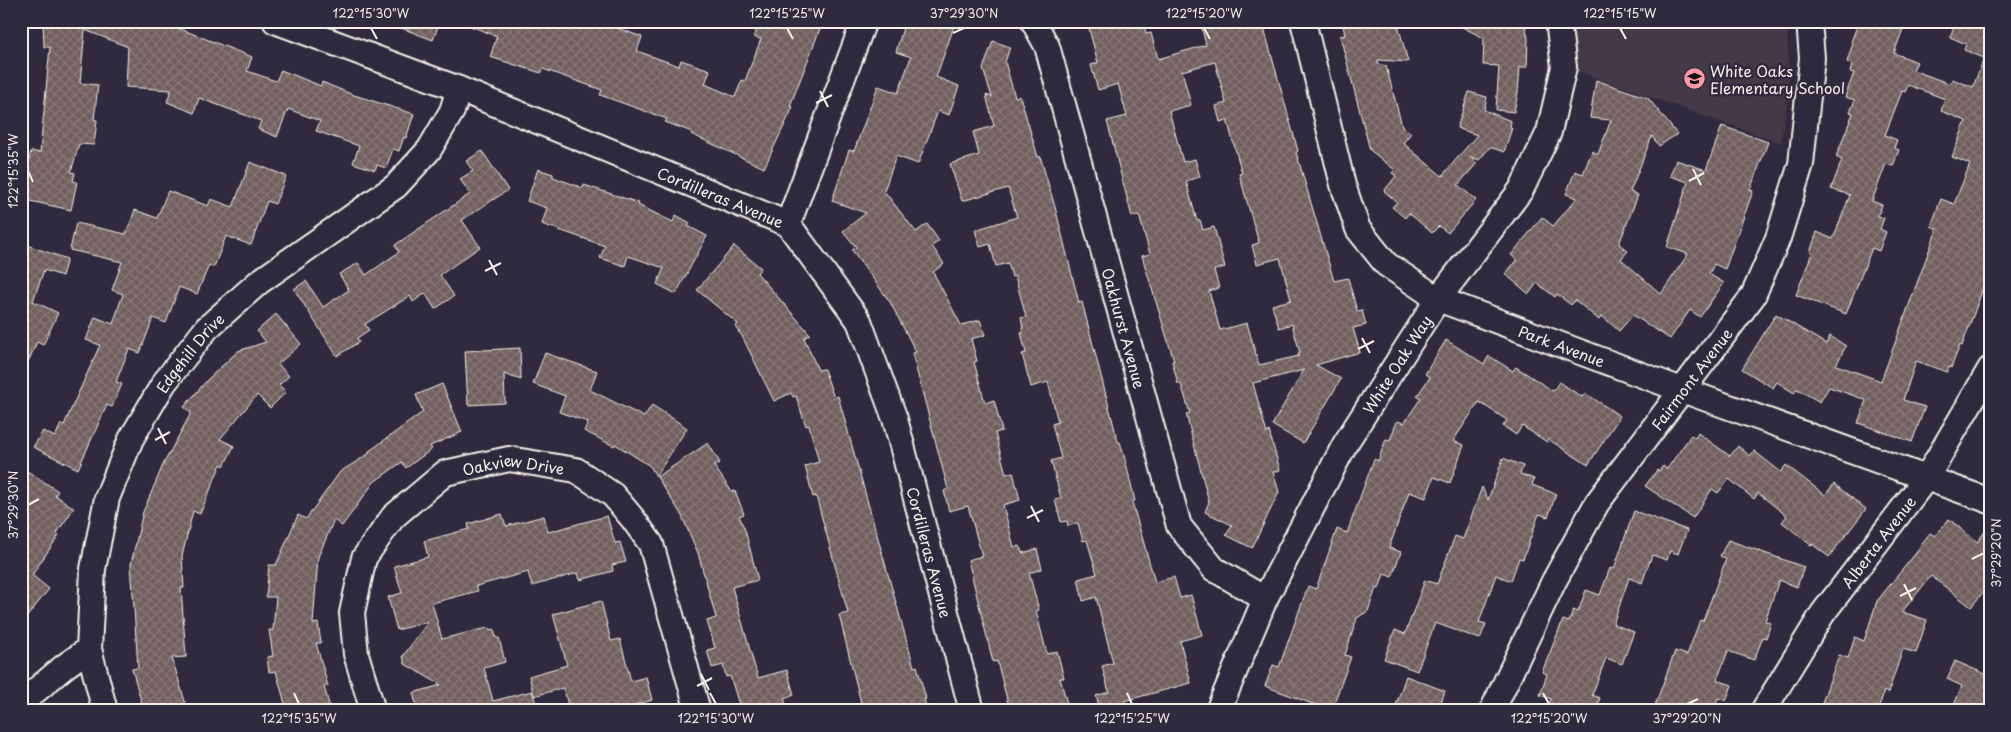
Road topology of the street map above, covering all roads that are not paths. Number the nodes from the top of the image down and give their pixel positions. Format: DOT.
graph roads {
  1 [pos="275,21"];
  2 [pos="864,21"];
  3 [pos="1034,21"];
  4 [pos="1303,21"];
  5 [pos="1558,21"];
  6 [pos="1809,21"];
  7 [pos="459,89"];
  8 [pos="788,224"];
  9 [pos="1438,299"];
  10 [pos="1990,369"];
  11 [pos="1682,390"];
  12 [pos="1927,477"];
  13 [pos="1990,501"];
  14 [pos="1265,599"];
  15 [pos="89,649"];
  16 [pos="21,703"];
  17 [pos="105,711"];
  18 [pos="373,711"];
  19 [pos="698,711"];
  20 [pos="972,711"];
  21 [pos="1218,711"];
  22 [pos="1492,711"];
  23 [pos="1763,711"];
  1 -- 7 [label="street, Cordilleras Avenue"];
  2 -- 8 [label="street"];
  3 -- 14 [label="street, Oakhurst Avenue"];
  4 -- 9 [label="street, Park Avenue"];
  5 -- 9 [label="street, White Oak Way"];
  6 -- 11 [label="street, Fairmont Avenue"];
  7 -- 8 [label="street, Cordilleras Avenue"];
  7 -- 15 [label="street, Edgehill Drive"];
  8 -- 20 [label="street, Cordilleras Avenue"];
  9 -- 11 [label="street, Park Avenue"];
  9 -- 14 [label="street, White Oak Way"];
  10 -- 12 [label="street, Alberta Avenue"];
  11 -- 12 [label="street, Park Avenue"];
  11 -- 22 [label="street, Fairmont Avenue"];
  12 -- 13 [label="street, Park Avenue"];
  12 -- 23 [label="street, Alberta Avenue"];
  14 -- 21 [label="street, White Oak Way"];
  15 -- 16 [label="street"];
  15 -- 17 [label="street, Edgehill Drive"];
  18 -- 19 [label="street, Oakview Drive"];
}
